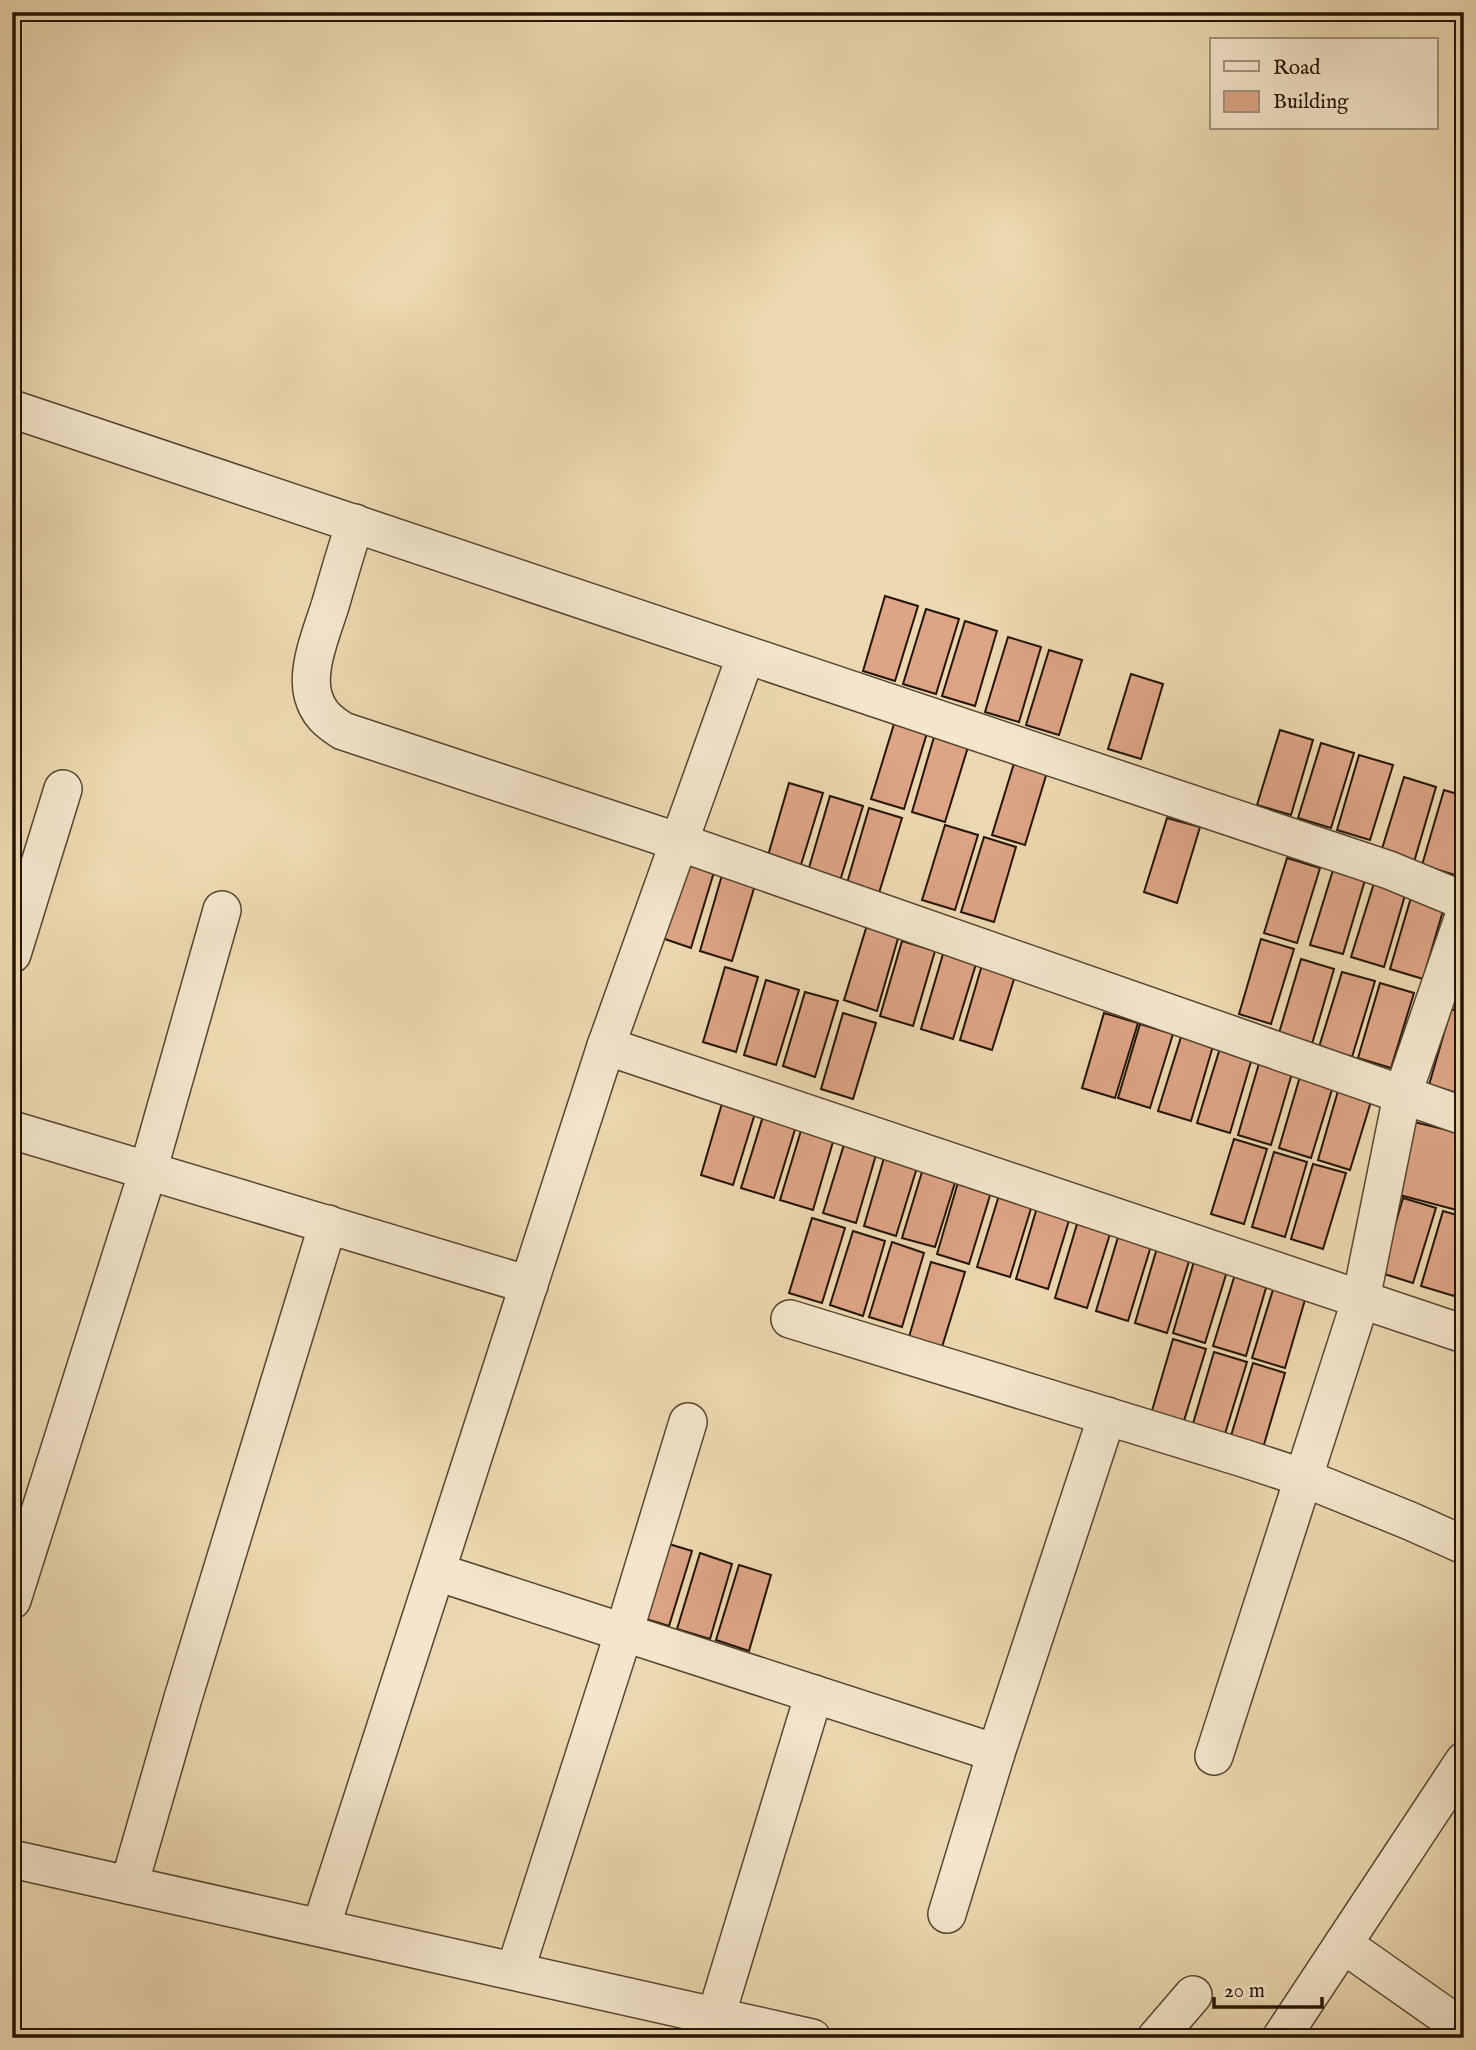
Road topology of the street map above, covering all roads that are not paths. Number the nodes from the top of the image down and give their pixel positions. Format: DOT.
graph roads {
  1 [pos="12,409"];
  2 [pos="355,523"];
  3 [pos="746,655"];
  4 [pos="63,789"];
  5 [pos="679,842"];
  6 [pos="1464,901"];
  7 [pos="222,910"];
  8 [pos="1464,916"];
  9 [pos="12,954"];
  10 [pos="606,1046"];
  11 [pos="1402,1096"];
  12 [pos="1464,1116"];
  13 [pos="12,1130"];
  14 [pos="148,1171"];
  15 [pos="328,1224"];
  16 [pos="529,1285"];
  17 [pos="1362,1299"];
  18 [pos="790,1319"];
  19 [pos="1464,1334"];
  20 [pos="1107,1416"];
  21 [pos="688,1422"];
  22 [pos="1304,1478"];
  23 [pos="1464,1545"];
  24 [pos="437,1572"];
  25 [pos="12,1600"];
  26 [pos="624,1632"];
  27 [pos="814,1694"];
  28 [pos="996,1753"];
  29 [pos="1214,1756"];
  30 [pos="1460,1775"];
  31 [pos="12,1859"];
  32 [pos="129,1885"];
  33 [pos="947,1914"];
  34 [pos="321,1927"];
  35 [pos="1343,1944"];
  36 [pos="515,1971"];
  37 [pos="1193,1995"];
  38 [pos="716,2016"];
  39 [pos="1464,2029"];
  40 [pos="812,2038"];
  41 [pos="1156,2038"];
  42 [pos="1281,2038"];
  1 -- 2 [label="street"];
  2 -- 3 [label="street"];
  2 -- 5 [label="street"];
  3 -- 5 [label="street"];
  3 -- 6 [label="street"];
  4 -- 9 [label="street"];
  5 -- 10 [label="street"];
  5 -- 11 [label="street"];
  7 -- 14 [label="street"];
  8 -- 11 [label="street"];
  10 -- 16 [label="street"];
  10 -- 17 [label="street"];
  11 -- 12 [label="street"];
  11 -- 17 [label="street"];
  13 -- 14 [label="street"];
  14 -- 15 [label="street"];
  14 -- 25 [label="street"];
  15 -- 16 [label="street"];
  15 -- 32 [label="street"];
  16 -- 24 [label="street"];
  17 -- 19 [label="street"];
  17 -- 22 [label="street"];
  18 -- 20 [label="street"];
  20 -- 22 [label="street"];
  20 -- 28 [label="street"];
  21 -- 26 [label="street"];
  22 -- 23 [label="street"];
  22 -- 29 [label="street"];
  24 -- 26 [label="street"];
  24 -- 34 [label="street"];
  26 -- 27 [label="street"];
  26 -- 36 [label="street"];
  27 -- 28 [label="street"];
  27 -- 38 [label="street"];
  28 -- 33 [label="street"];
  30 -- 35 [label="street"];
  31 -- 32 [label="street"];
  32 -- 34 [label="street"];
  34 -- 36 [label="street"];
  35 -- 39 [label="street"];
  35 -- 42 [label="street"];
  36 -- 38 [label="street"];
  37 -- 41 [label="street"];
  38 -- 40 [label="street"];
}
